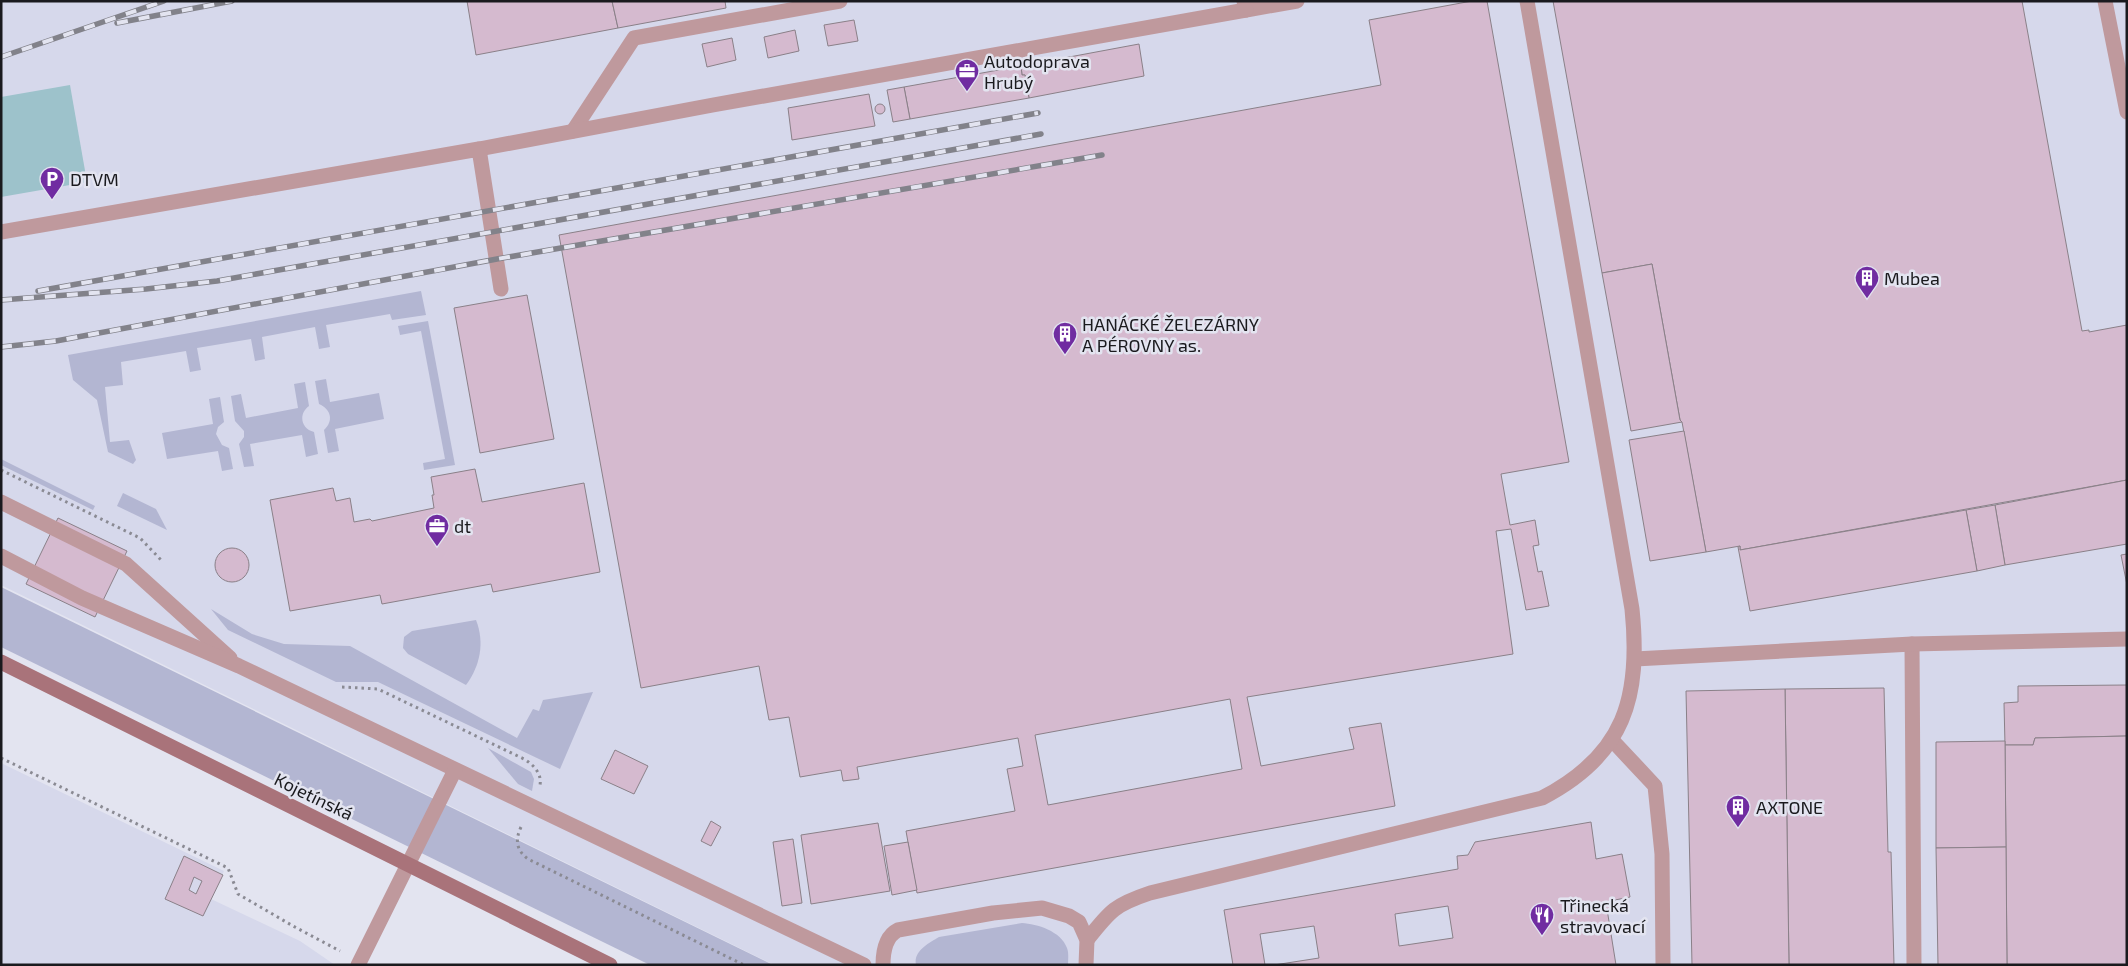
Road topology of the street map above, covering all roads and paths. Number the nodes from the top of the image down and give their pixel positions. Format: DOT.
graph roads {
  1 [pos="840,1"];
  2 [pos="1296,1"];
  3 [pos="1527,1"];
  4 [pos="2105,1"];
  5 [pos="1245,6"];
  6 [pos="2127,112"];
  7 [pos="573,131"];
  8 [pos="480,149"];
  9 [pos="1,232"];
  10 [pos="501,289"];
  11 [pos="1,470"];
  12 [pos="1,502"];
  13 [pos="1,556"];
  14 [pos="167,566"];
  15 [pos="2127,639"];
  16 [pos="1912,644"];
  17 [pos="1635,659"];
  18 [pos="1,662"];
  19 [pos="239,666"];
  20 [pos="335,687"];
  21 [pos="1612,740"];
  22 [pos="1,758"];
  23 [pos="455,770"];
  24 [pos="531,806"];
  25 [pos="407,863"];
  26 [pos="1087,940"];
  27 [pos="359,963"];
  28 [pos="610,965"];
  29 [pos="744,965"];
  30 [pos="864,965"];
  31 [pos="883,965"];
  32 [pos="1086,965"];
  33 [pos="1662,965"];
  34 [pos="1914,965"];
  1 -- 7 [label="lane"];
  2 -- 5 [label="lane"];
  3 -- 17 [label="lane"];
  4 -- 6 [label="lane"];
  5 -- 7 [label="lane"];
  7 -- 8 [label="lane"];
  8 -- 9 [label="lane"];
  8 -- 10 [label="lane"];
  11 -- 14 [label="path"];
  12 -- 19 [label="lane"];
  13 -- 19 [label="lane"];
  15 -- 16 [label="lane"];
  16 -- 17 [label="lane"];
  16 -- 34 [label="lane"];
  17 -- 21 [label="lane"];
  18 -- 25 [label="main road, Kojetínská"];
  19 -- 23 [label="lane"];
  20 -- 24 [label="path"];
  21 -- 26 [label="lane"];
  21 -- 33 [label="lane"];
  22 -- 27 [label="path"];
  23 -- 24 [label="lane"];
  23 -- 25 [label="lane"];
  24 -- 29 [label="path"];
  24 -- 30 [label="lane"];
  25 -- 27 [label="lane"];
  25 -- 28 [label="main road, Kojetínská"];
  26 -- 31 [label="lane"];
  26 -- 32 [label="lane"];
}
